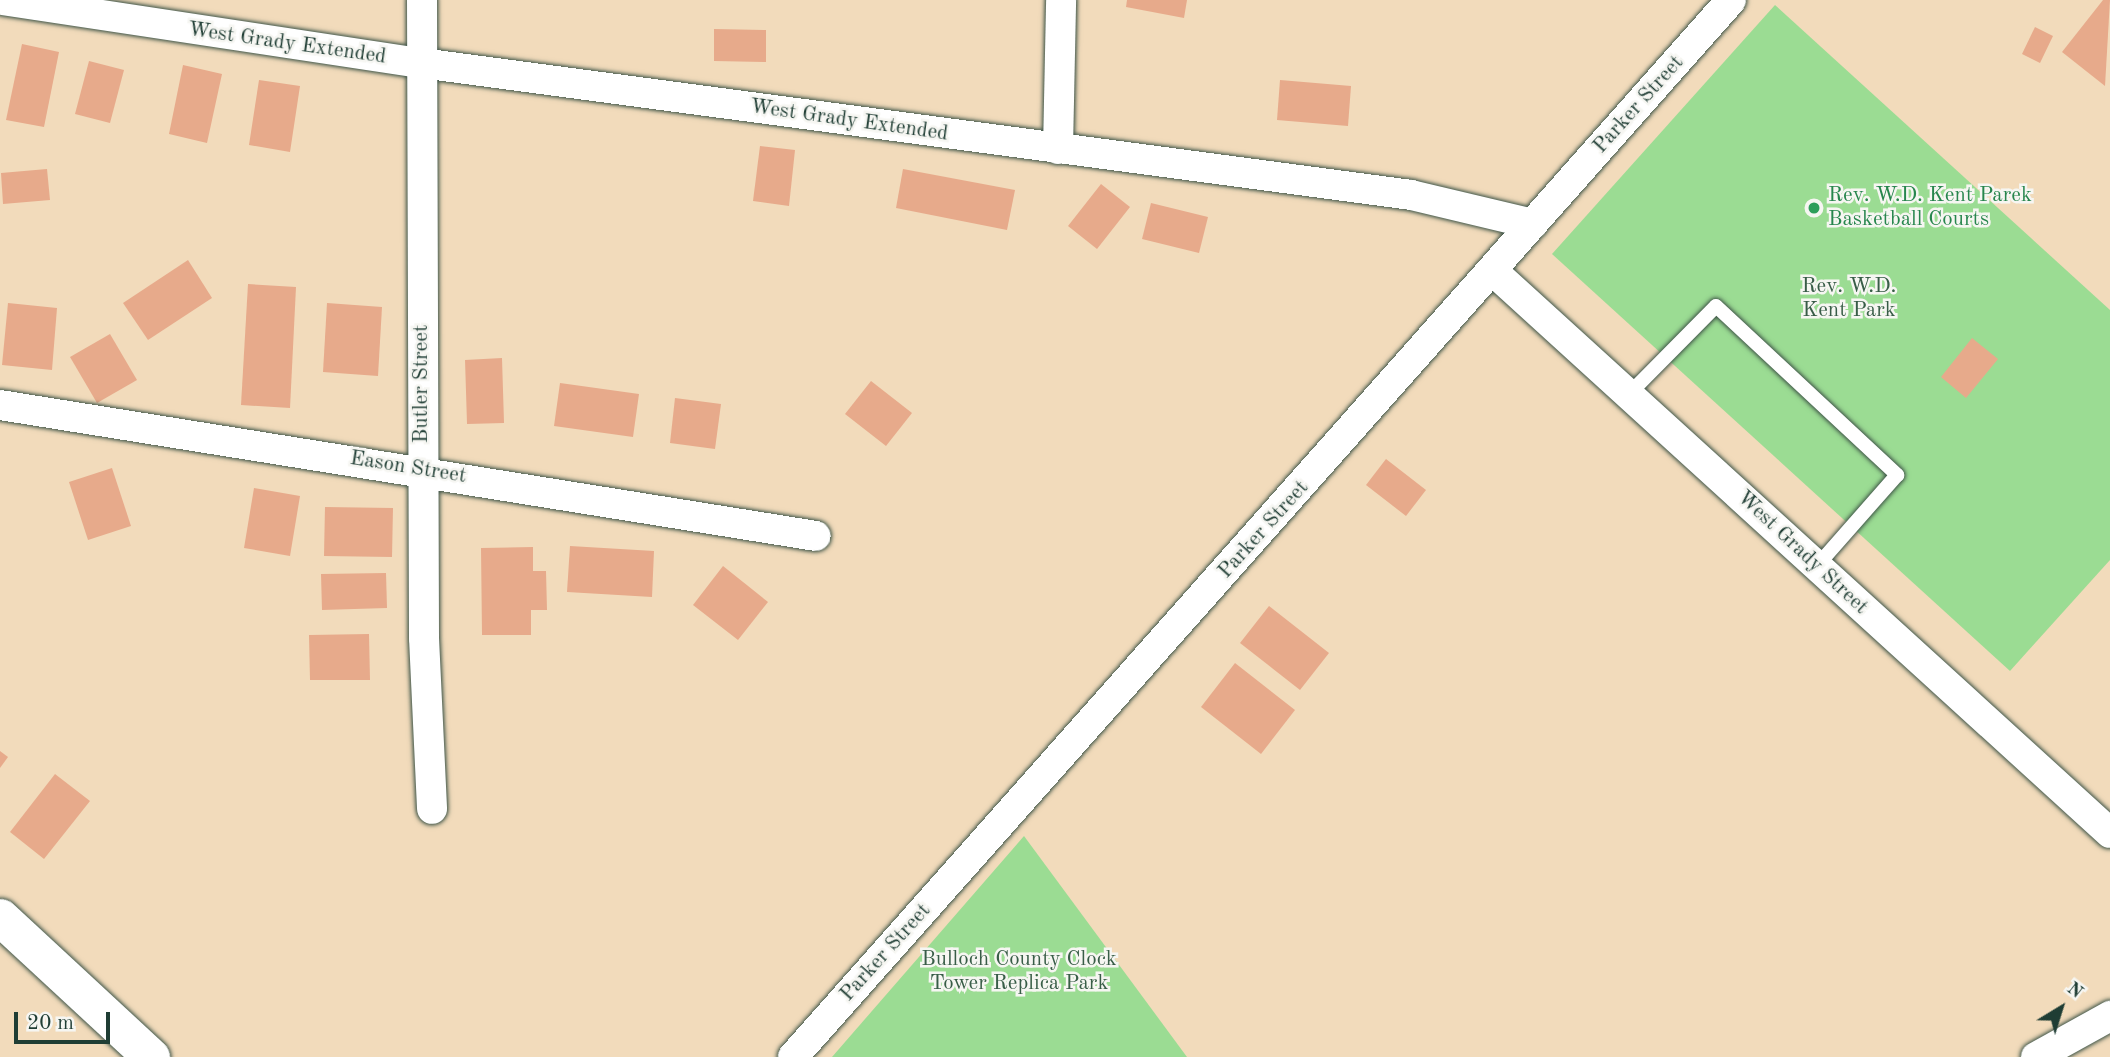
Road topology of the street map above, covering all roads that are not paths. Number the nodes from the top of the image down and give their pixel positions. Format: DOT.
graph roads {
  1 [pos="3,0"];
  2 [pos="422,0"];
  3 [pos="1061,0"];
  4 [pos="1731,0"];
  5 [pos="421,63"];
  6 [pos="1058,149"];
  7 [pos="1533,224"];
  8 [pos="1494,272"];
  9 [pos="1630,393"];
  10 [pos="0,405"];
  11 [pos="422,470"];
  12 [pos="816,536"];
  13 [pos="1816,567"];
  14 [pos="432,809"];
  15 [pos="2110,833"];
  16 [pos="0,917"];
  17 [pos="2110,1016"];
  18 [pos="152,1057"];
  19 [pos="793,1057"];
  20 [pos="2036,1057"];
  1 -- 5 [label="street, West Grady Extended"];
  2 -- 5 [label="street, Butler Street"];
  3 -- 6 [label="street"];
  4 -- 7 [label="street, Parker Street"];
  5 -- 6 [label="street, West Grady Extended"];
  5 -- 11 [label="street, Butler Street"];
  6 -- 7 [label="street, West Grady Extended"];
  7 -- 8 [label="street, Parker Street"];
  8 -- 9 [label="street, West Grady Street"];
  8 -- 19 [label="street, Parker Street"];
  9 -- 13 [label="street, West Grady Street"];
  9 -- 13 [label="lane"];
  10 -- 11 [label="street, Eason Street"];
  11 -- 12 [label="street, Eason Street"];
  11 -- 14 [label="street, Butler Street"];
  13 -- 15 [label="street, West Grady Street"];
  16 -- 18 [label="street"];
  17 -- 20 [label="street"];
}
